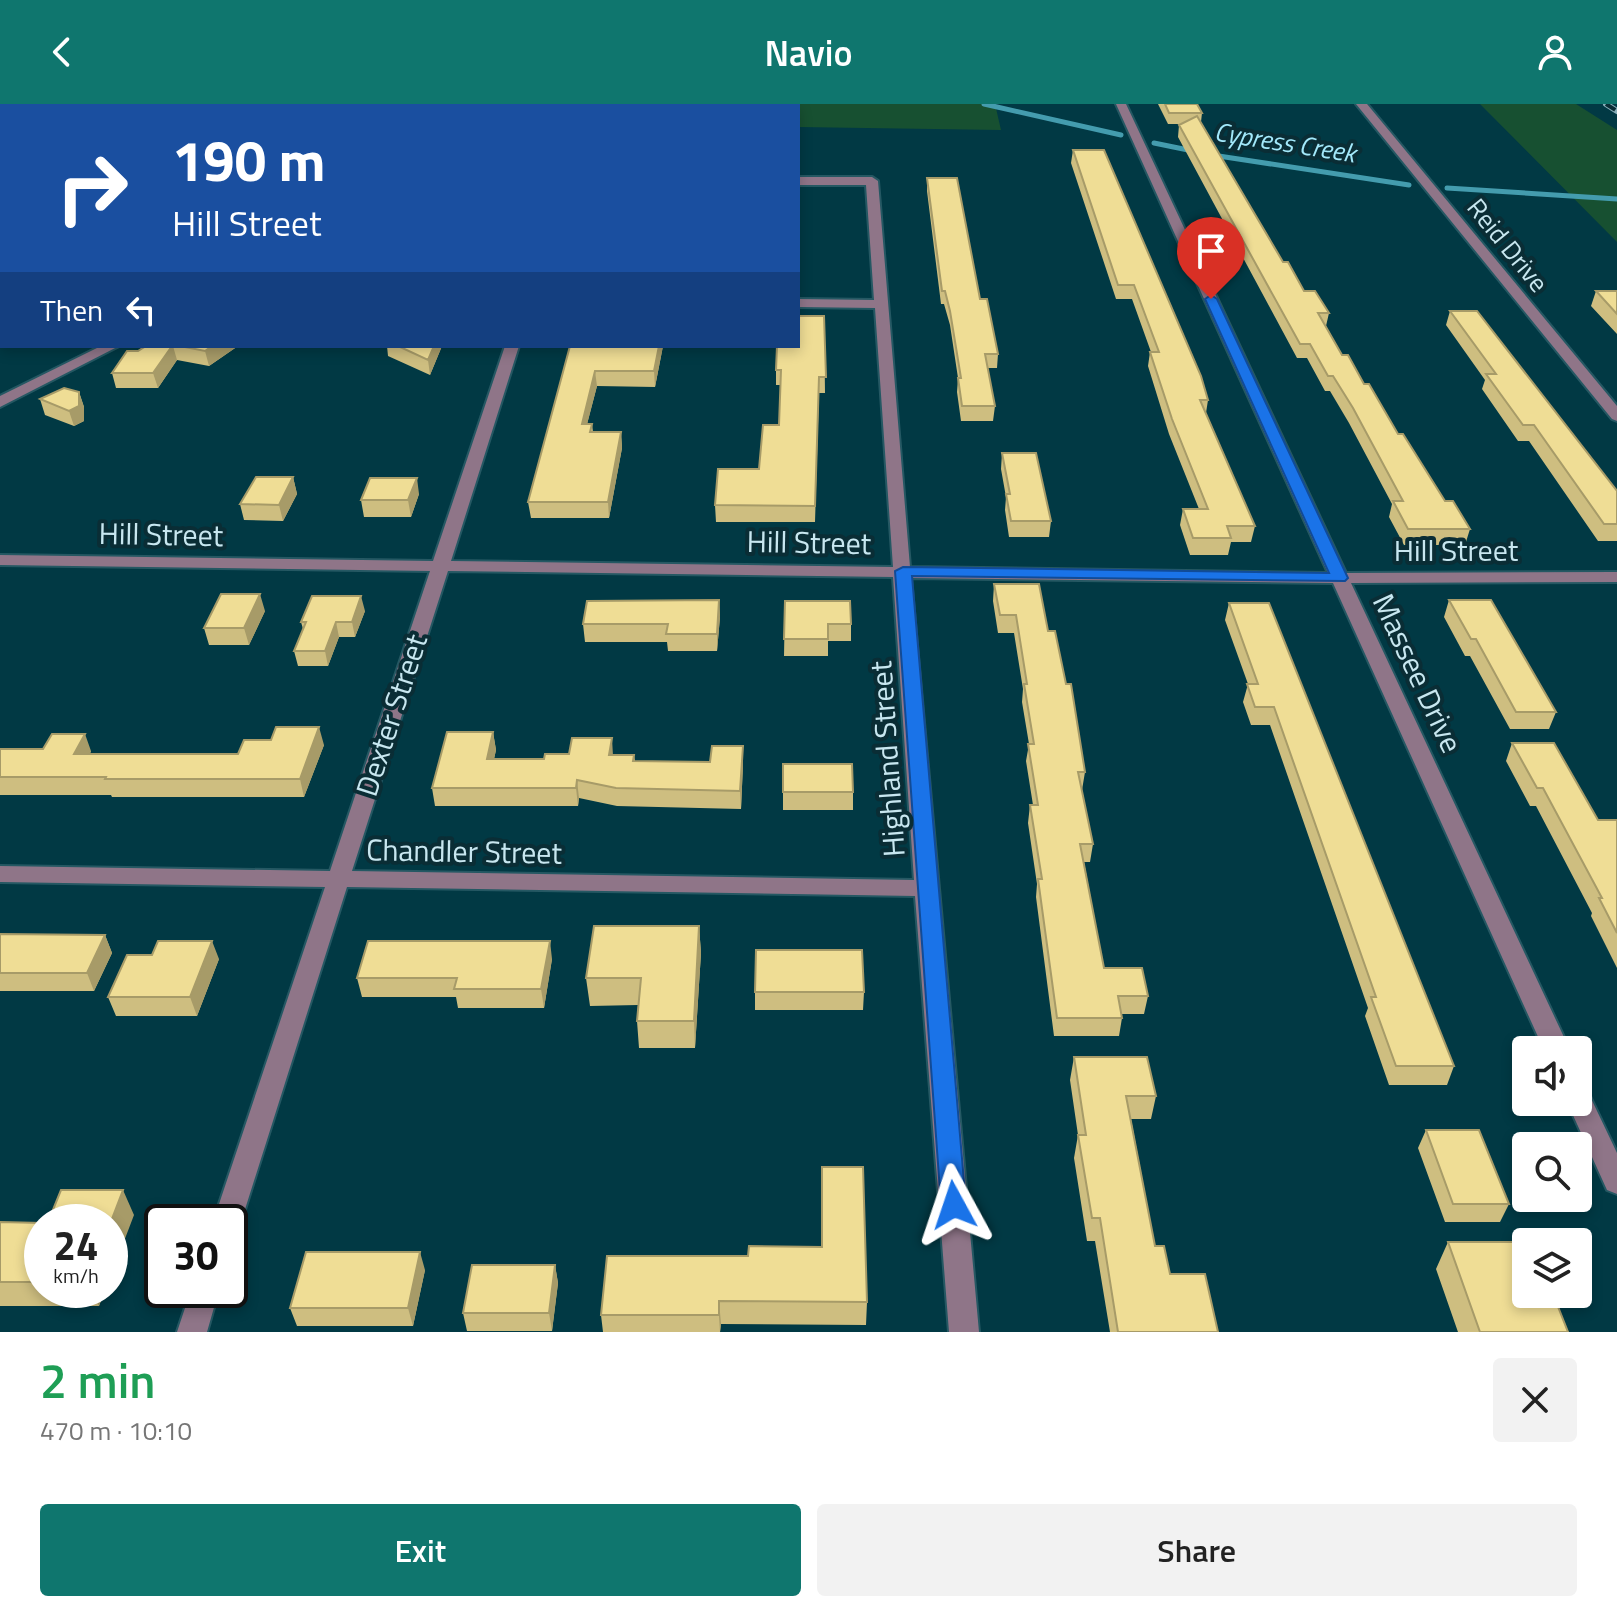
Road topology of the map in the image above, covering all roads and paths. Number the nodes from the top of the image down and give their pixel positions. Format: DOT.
graph roads {
  1 [pos="1121,104"];
  2 [pos="1361,104"];
  3 [pos="800,181"];
  4 [pos="800,303"];
  5 [pos="881,304"];
  6 [pos="108,348"];
  7 [pos="511,348"];
  8 [pos="0,402"];
  9 [pos="1617,416"];
  10 [pos="0,560"];
  11 [pos="441,565"];
  12 [pos="903,571"];
  13 [pos="1617,577"];
  14 [pos="1339,578"];
  15 [pos="0,874"];
  16 [pos="337,879"];
  17 [pos="926,888"];
  18 [pos="1551,1036"];
  19 [pos="1587,1116"];
  20 [pos="1617,1182"];
  21 [pos="233,1204"];
  22 [pos="199,1308"];
  23 [pos="192,1332"];
  24 [pos="964,1332"];
  1 -- 14 [label="street, Massee Drive"];
  2 -- 9 [label="street, Reid Drive"];
  3 -- 5 [label="street, Highland Street"];
  4 -- 5 [label="street"];
  5 -- 12 [label="street, Highland Street"];
  6 -- 8 [label="street"];
  7 -- 11 [label="street, Dexter Street"];
  10 -- 11 [label="street, Hill Street"];
  11 -- 12 [label="street, Hill Street"];
  11 -- 16 [label="street, Dexter Street"];
  12 -- 14 [label="street, Hill Street"];
  12 -- 17 [label="street, Highland Street"];
  13 -- 14 [label="street, Hill Street"];
  14 -- 18 [label="street, Massee Drive"];
  15 -- 16 [label="street, Chandler Street"];
  16 -- 17 [label="street, Chandler Street"];
  16 -- 21 [label="street, Dexter Street"];
  17 -- 24 [label="street, Highland Street"];
  19 -- 20 [label="street"];
  22 -- 23 [label="street"];
}
